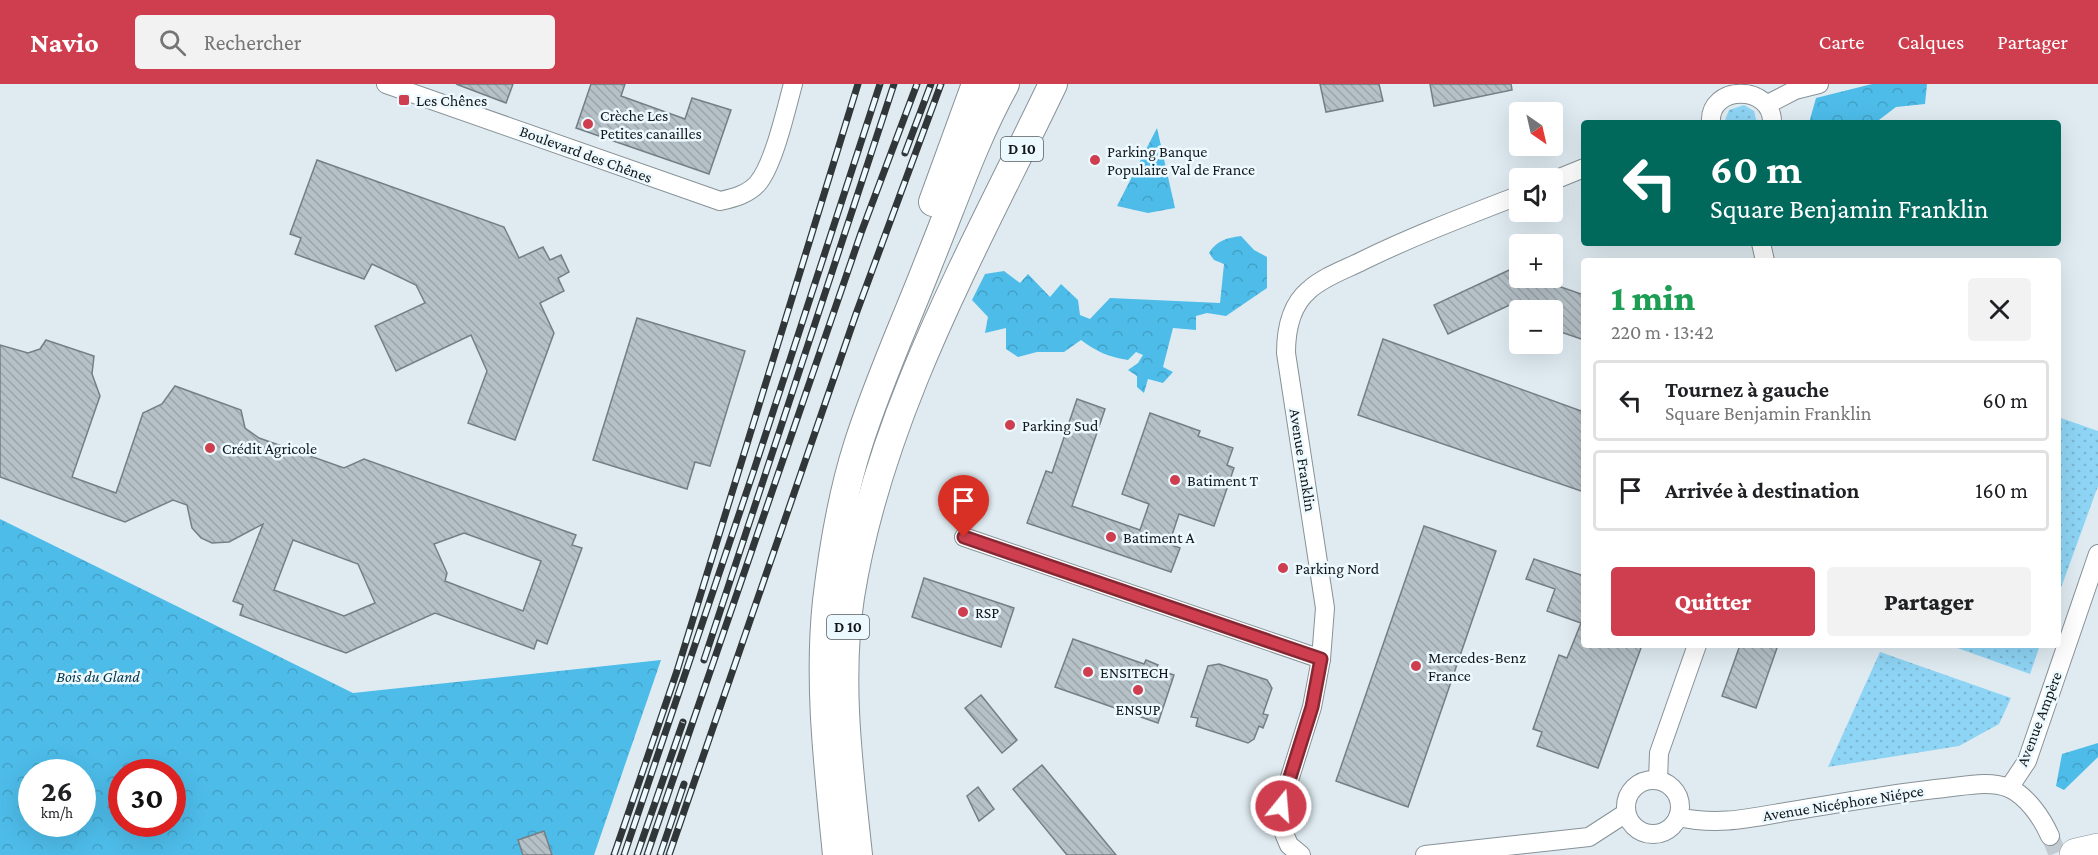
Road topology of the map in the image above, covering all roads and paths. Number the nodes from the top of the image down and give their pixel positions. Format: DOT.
graph roads {
  1 [pos="386,84"];
  2 [pos="793,84"];
  3 [pos="976,84"];
  4 [pos="1005,84"];
  5 [pos="1053,84"];
  6 [pos="1716,84"];
  7 [pos="1819,84"];
  8 [pos="1748,87"];
  9 [pos="1768,104"];
  10 [pos="1708,118"];
  11 [pos="1771,120"];
  12 [pos="1581,169"];
  13 [pos="1563,177"];
  14 [pos="1509,199"];
  15 [pos="858,446"];
  16 [pos="964,537"];
  17 [pos="2098,554"];
  18 [pos="1695,648"];
  19 [pos="1321,659"];
  20 [pos="1658,780"];
  21 [pos="2009,788"];
  22 [pos="1626,813"];
  23 [pos="1678,817"];
  24 [pos="2050,836"];
  25 [pos="2098,850"];
  26 [pos="837,855"];
  27 [pos="858,855"];
  28 [pos="1301,855"];
  29 [pos="1425,855"];
  30 [pos="2076,855"];
  1 -- 2 [label="street, Boulevard des Chênes"];
  3 -- 15 [label="main road, D 10"];
  4 -- 15 [label="main road, D 10"];
  5 -- 27 [label="main road, D 10"];
  6 -- 10 [label="street"];
  7 -- 9 [label="street"];
  8 -- 9 [label="street"];
  8 -- 10 [label="street"];
  9 -- 11 [label="street"];
  12 -- 13 [label="street"];
  14 -- 19 [label="street, Avenue Franklin"];
  15 -- 26 [label="main road, D 10"];
  16 -- 19 [label="street"];
  17 -- 21 [label="street, Avenue Ampère"];
  18 -- 20 [label="street"];
  19 -- 28 [label="street, Avenue Franklin"];
  20 -- 22 [label="street"];
  20 -- 23 [label="street"];
  21 -- 23 [label="street, Avenue Nicéphore Niépce"];
  21 -- 24 [label="street"];
  22 -- 23 [label="street"];
  22 -- 29 [label="street"];
  25 -- 30 [label="highway"];
}
